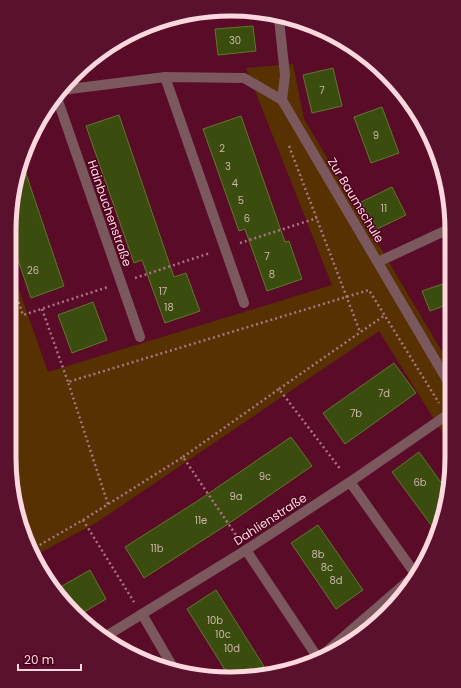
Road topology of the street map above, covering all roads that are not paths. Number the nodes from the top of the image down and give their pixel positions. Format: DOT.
graph roads {
  1 [pos="279,22"];
  2 [pos="165,77"];
  3 [pos="73,88"];
  4 [pos="69,89"];
  5 [pos="282,100"];
  6 [pos="58,102"];
  7 [pos="445,231"];
  8 [pos="378,262"];
  9 [pos="244,304"];
  10 [pos="140,337"];
  11 [pos="445,376"];
  12 [pos="445,416"];
  13 [pos="350,482"];
  14 [pos="246,550"];
  15 [pos="412,571"];
  16 [pos="403,585"];
  17 [pos="142,614"];
  18 [pos="109,634"];
  19 [pos="331,647"];
  20 [pos="316,655"];
  21 [pos="171,664"];
  1 -- 5 [label="street"];
  2 -- 3 [label="street"];
  2 -- 5 [label="street"];
  2 -- 9 [label="street"];
  3 -- 4 [label="street"];
  5 -- 8 [label="street, Zur Baumschule"];
  6 -- 10 [label="street, Hainbuchenstraße"];
  7 -- 8 [label="street"];
  8 -- 11 [label="street, Zur Baumschule"];
  12 -- 13 [label="street, Dahlienstraße"];
  13 -- 14 [label="street, Dahlienstraße"];
  13 -- 15 [label="street"];
  14 -- 17 [label="street, Dahlienstraße"];
  14 -- 20 [label="street"];
  16 -- 19 [label="street"];
  17 -- 18 [label="street, Dahlienstraße"];
  17 -- 21 [label="street"];
}
